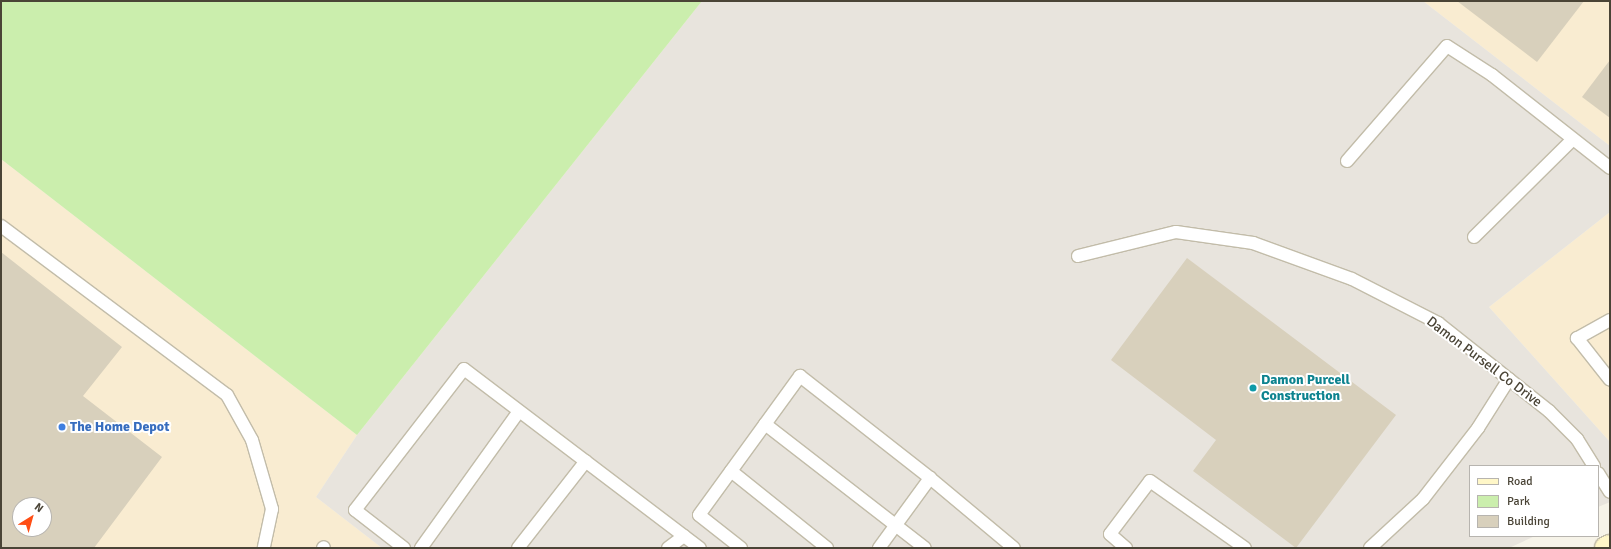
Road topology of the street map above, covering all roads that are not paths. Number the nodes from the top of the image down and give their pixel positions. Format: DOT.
graph roads {
  1 [pos="1573,139"];
  2 [pos="1347,161"];
  3 [pos="1610,168"];
  4 [pos="1,226"];
  5 [pos="1474,237"];
  6 [pos="1078,256"];
  7 [pos="1610,320"];
  8 [pos="1509,380"];
  9 [pos="1610,380"];
  10 [pos="519,411"];
  11 [pos="765,424"];
  12 [pos="586,461"];
  13 [pos="1593,465"];
  14 [pos="731,471"];
  15 [pos="1599,475"];
  16 [pos="930,478"];
  17 [pos="1610,492"];
  18 [pos="896,525"];
  19 [pos="684,536"];
  20 [pos="1610,546"];
  21 [pos="264,548"];
  22 [pos="404,548"];
  23 [pos="421,548"];
  24 [pos="518,548"];
  25 [pos="668,548"];
  26 [pos="700,548"];
  27 [pos="741,548"];
  28 [pos="827,548"];
  29 [pos="879,548"];
  30 [pos="925,548"];
  31 [pos="1014,548"];
  32 [pos="1126,548"];
  33 [pos="1245,548"];
  34 [pos="1370,548"];
  35 [pos="1606,548"];
  1 -- 2 [label="lane"];
  1 -- 3 [label="lane"];
  1 -- 5 [label="lane"];
  4 -- 21 [label="lane"];
  6 -- 8 [label="lane, Damon Pursell Co Drive"];
  7 -- 9 [label="lane"];
  8 -- 13 [label="lane, Damon Pursell Co Drive"];
  8 -- 34 [label="lane"];
  10 -- 12 [label="lane"];
  10 -- 22 [label="lane"];
  10 -- 23 [label="lane"];
  11 -- 14 [label="lane"];
  11 -- 16 [label="lane"];
  11 -- 18 [label="lane"];
  12 -- 19 [label="lane"];
  12 -- 24 [label="lane"];
  14 -- 27 [label="lane"];
  14 -- 28 [label="lane"];
  15 -- 17 [label="lane"];
  16 -- 18 [label="lane"];
  16 -- 31 [label="lane"];
  18 -- 29 [label="lane"];
  18 -- 30 [label="lane"];
  19 -- 25 [label="lane"];
  19 -- 26 [label="lane"];
  20 -- 35 [label="main road"];
  32 -- 33 [label="lane"];
}
